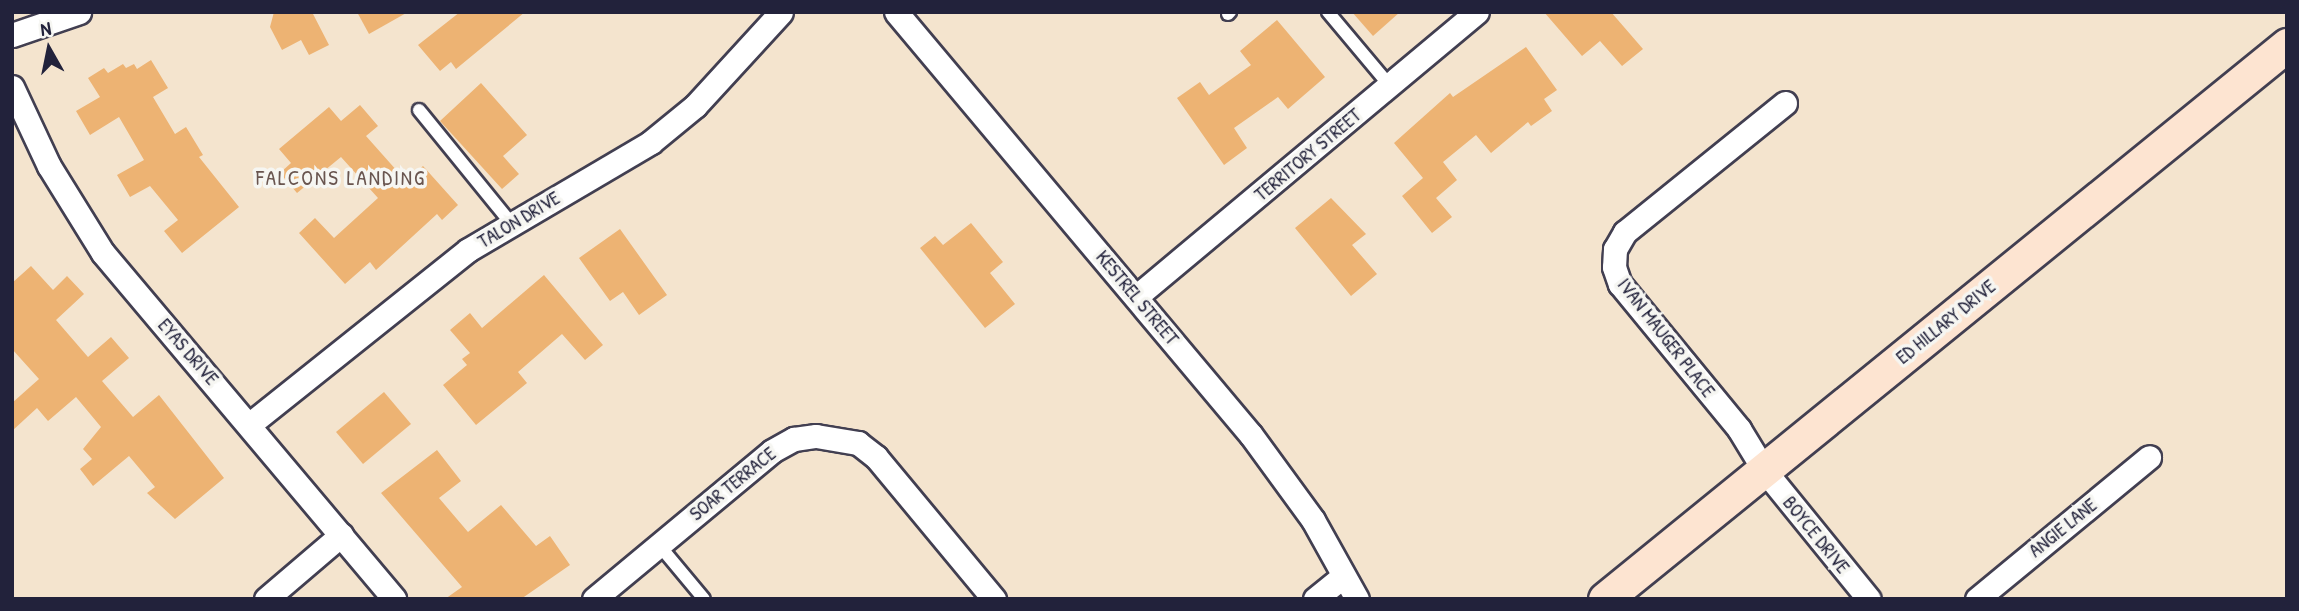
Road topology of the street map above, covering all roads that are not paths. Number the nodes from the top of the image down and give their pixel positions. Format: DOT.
graph roads {
  1 [pos="79,12"];
  2 [pos="781,12"];
  3 [pos="1328,12"];
  4 [pos="1477,12"];
  5 [pos="902,15"];
  6 [pos="12,35"];
  7 [pos="2287,45"];
  8 [pos="12,87"];
  9 [pos="1391,87"];
  10 [pos="1785,103"];
  11 [pos="419,110"];
  12 [pos="510,222"];
  13 [pos="1137,296"];
  14 [pos="250,424"];
  15 [pos="2149,457"];
  16 [pos="1764,470"];
  17 [pos="341,535"];
  18 [pos="659,545"];
  19 [pos="1342,577"];
  20 [pos="266,599"];
  21 [pos="394,599"];
  22 [pos="594,599"];
  23 [pos="704,599"];
  24 [pos="994,599"];
  25 [pos="1315,599"];
  26 [pos="1357,599"];
  27 [pos="1605,599"];
  28 [pos="1868,599"];
  29 [pos="1977,599"];
  1 -- 6 [label="street"];
  2 -- 12 [label="street, TALON DRIVE"];
  3 -- 9 [label="lane"];
  4 -- 9 [label="street, TERRITORY STREET"];
  5 -- 13 [label="street, KESTREL STREET"];
  7 -- 16 [label="street, ED HILLARY DRIVE"];
  8 -- 14 [label="street, EYAS DRIVE"];
  9 -- 13 [label="street, TERRITORY STREET"];
  10 -- 16 [label="street, IVAN MAUGER PLACE"];
  11 -- 12 [label="lane"];
  12 -- 14 [label="street, TALON DRIVE"];
  13 -- 19 [label="street, KESTREL STREET"];
  14 -- 17 [label="street, EYAS DRIVE"];
  15 -- 29 [label="street, ANGIE LANE"];
  16 -- 27 [label="street, ED HILLARY DRIVE"];
  16 -- 28 [label="street, BOYCE DRIVE"];
  17 -- 20 [label="street"];
  17 -- 21 [label="street, EYAS DRIVE"];
  18 -- 22 [label="street, SOAR TERRACE"];
  18 -- 23 [label="lane"];
  18 -- 24 [label="street, SOAR TERRACE"];
  19 -- 25 [label="street"];
  19 -- 26 [label="street, KESTREL STREET"];
}
